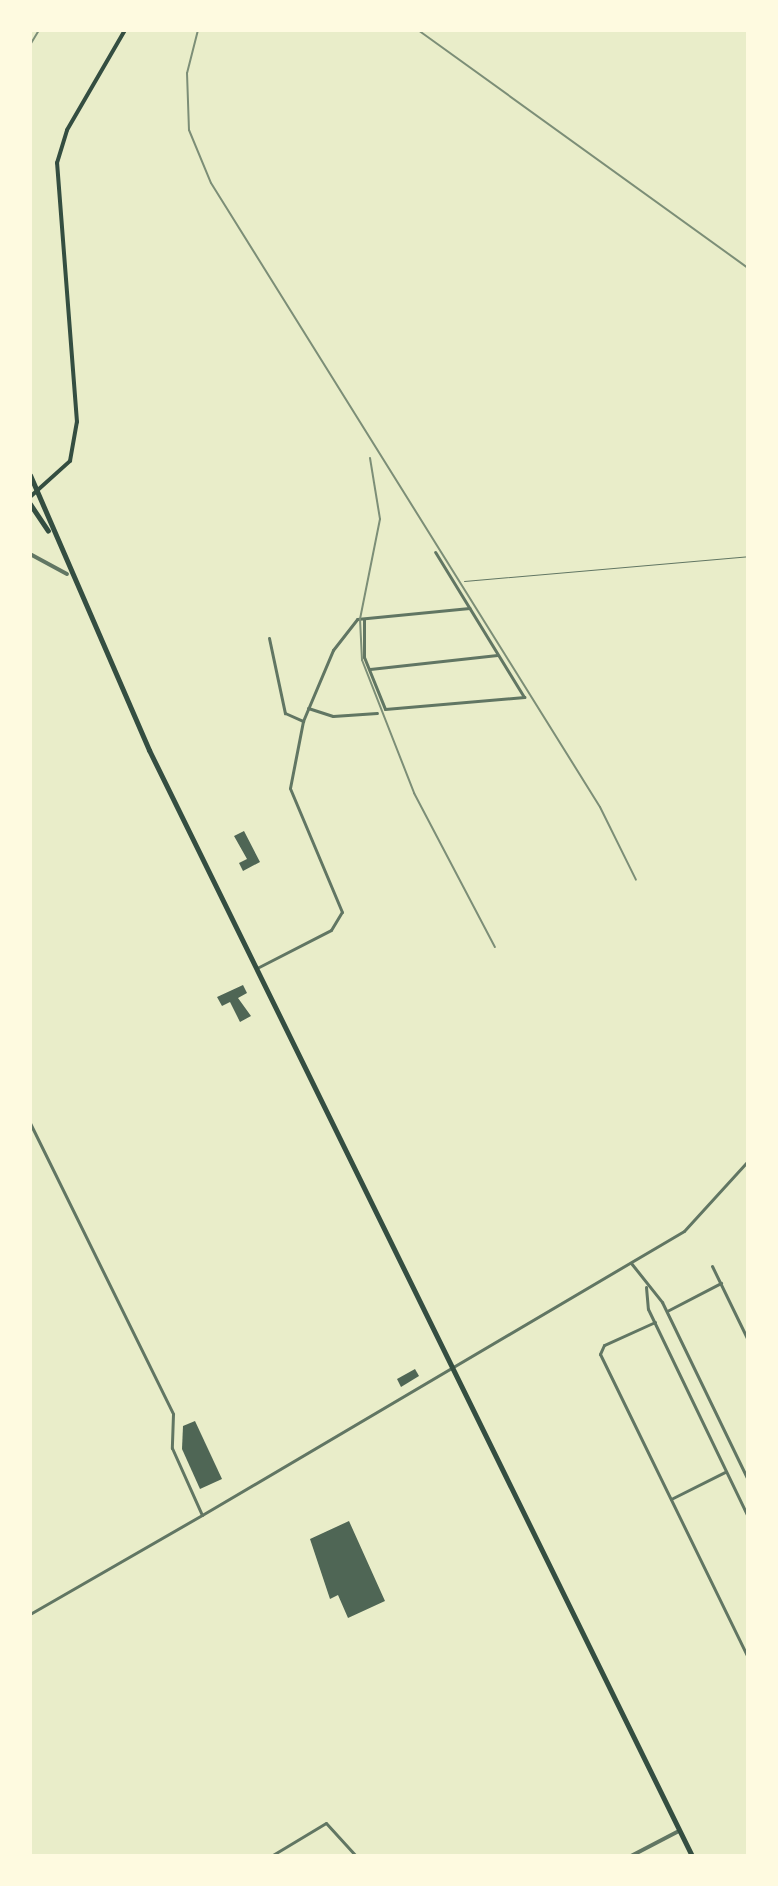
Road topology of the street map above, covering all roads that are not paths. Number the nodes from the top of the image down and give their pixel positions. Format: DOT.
graph roads {
  1 [pos="125,30"];
  2 [pos="30,475"];
  3 [pos="38,492"];
  4 [pos="30,497"];
  5 [pos="30,504"];
  6 [pos="49,532"];
  7 [pos="435,552"];
  8 [pos="30,554"];
  9 [pos="748,556"];
  10 [pos="67,574"];
  11 [pos="464,581"];
  12 [pos="469,608"];
  13 [pos="364,619"];
  14 [pos="269,638"];
  15 [pos="499,655"];
  16 [pos="370,669"];
  17 [pos="308,708"];
  18 [pos="377,713"];
  19 [pos="303,721"];
  20 [pos="257,968"];
  21 [pos="30,1123"];
  22 [pos="748,1161"];
  23 [pos="631,1262"];
  24 [pos="712,1266"];
  25 [pos="721,1283"];
  26 [pos="646,1287"];
  27 [pos="666,1311"];
  28 [pos="655,1322"];
  29 [pos="748,1340"];
  30 [pos="451,1365"];
  31 [pos="748,1461"];
  32 [pos="741,1465"];
  33 [pos="726,1472"];
  34 [pos="748,1480"];
  35 [pos="671,1499"];
  36 [pos="202,1515"];
  37 [pos="748,1517"];
  38 [pos="30,1614"];
  39 [pos="746,1650"];
  40 [pos="748,1658"];
  41 [pos="679,1831"];
  42 [pos="271,1856"];
  43 [pos="356,1856"];
  44 [pos="631,1856"];
  45 [pos="692,1856"];
  1 -- 3 [label="main road"];
  2 -- 3 [label="highway"];
  3 -- 4 [label="main road"];
  3 -- 6 [label="highway"];
  5 -- 6 [label="highway"];
  6 -- 10 [label="highway"];
  7 -- 12 [label="street"];
  8 -- 10 [label="street"];
  9 -- 11 [label="lane"];
  10 -- 20 [label="highway"];
  12 -- 13 [label="street"];
  12 -- 15 [label="street"];
  13 -- 15 [label="street"];
  13 -- 17 [label="street"];
  14 -- 19 [label="street"];
  15 -- 16 [label="street"];
  17 -- 18 [label="street"];
  17 -- 19 [label="street"];
  19 -- 20 [label="street"];
  20 -- 30 [label="highway"];
  21 -- 36 [label="street"];
  22 -- 23 [label="street"];
  23 -- 26 [label="street"];
  23 -- 30 [label="street"];
  24 -- 25 [label="street"];
  25 -- 27 [label="street"];
  25 -- 29 [label="street"];
  26 -- 27 [label="street"];
  26 -- 28 [label="street"];
  27 -- 32 [label="street"];
  28 -- 33 [label="street"];
  28 -- 35 [label="street"];
  30 -- 36 [label="street"];
  30 -- 41 [label="highway"];
  31 -- 32 [label="street"];
  32 -- 34 [label="street"];
  33 -- 35 [label="street"];
  33 -- 37 [label="street"];
  35 -- 39 [label="street"];
  36 -- 38 [label="street"];
  39 -- 40 [label="street"];
  41 -- 44 [label="street"];
  41 -- 45 [label="highway"];
  42 -- 43 [label="street"];
}
